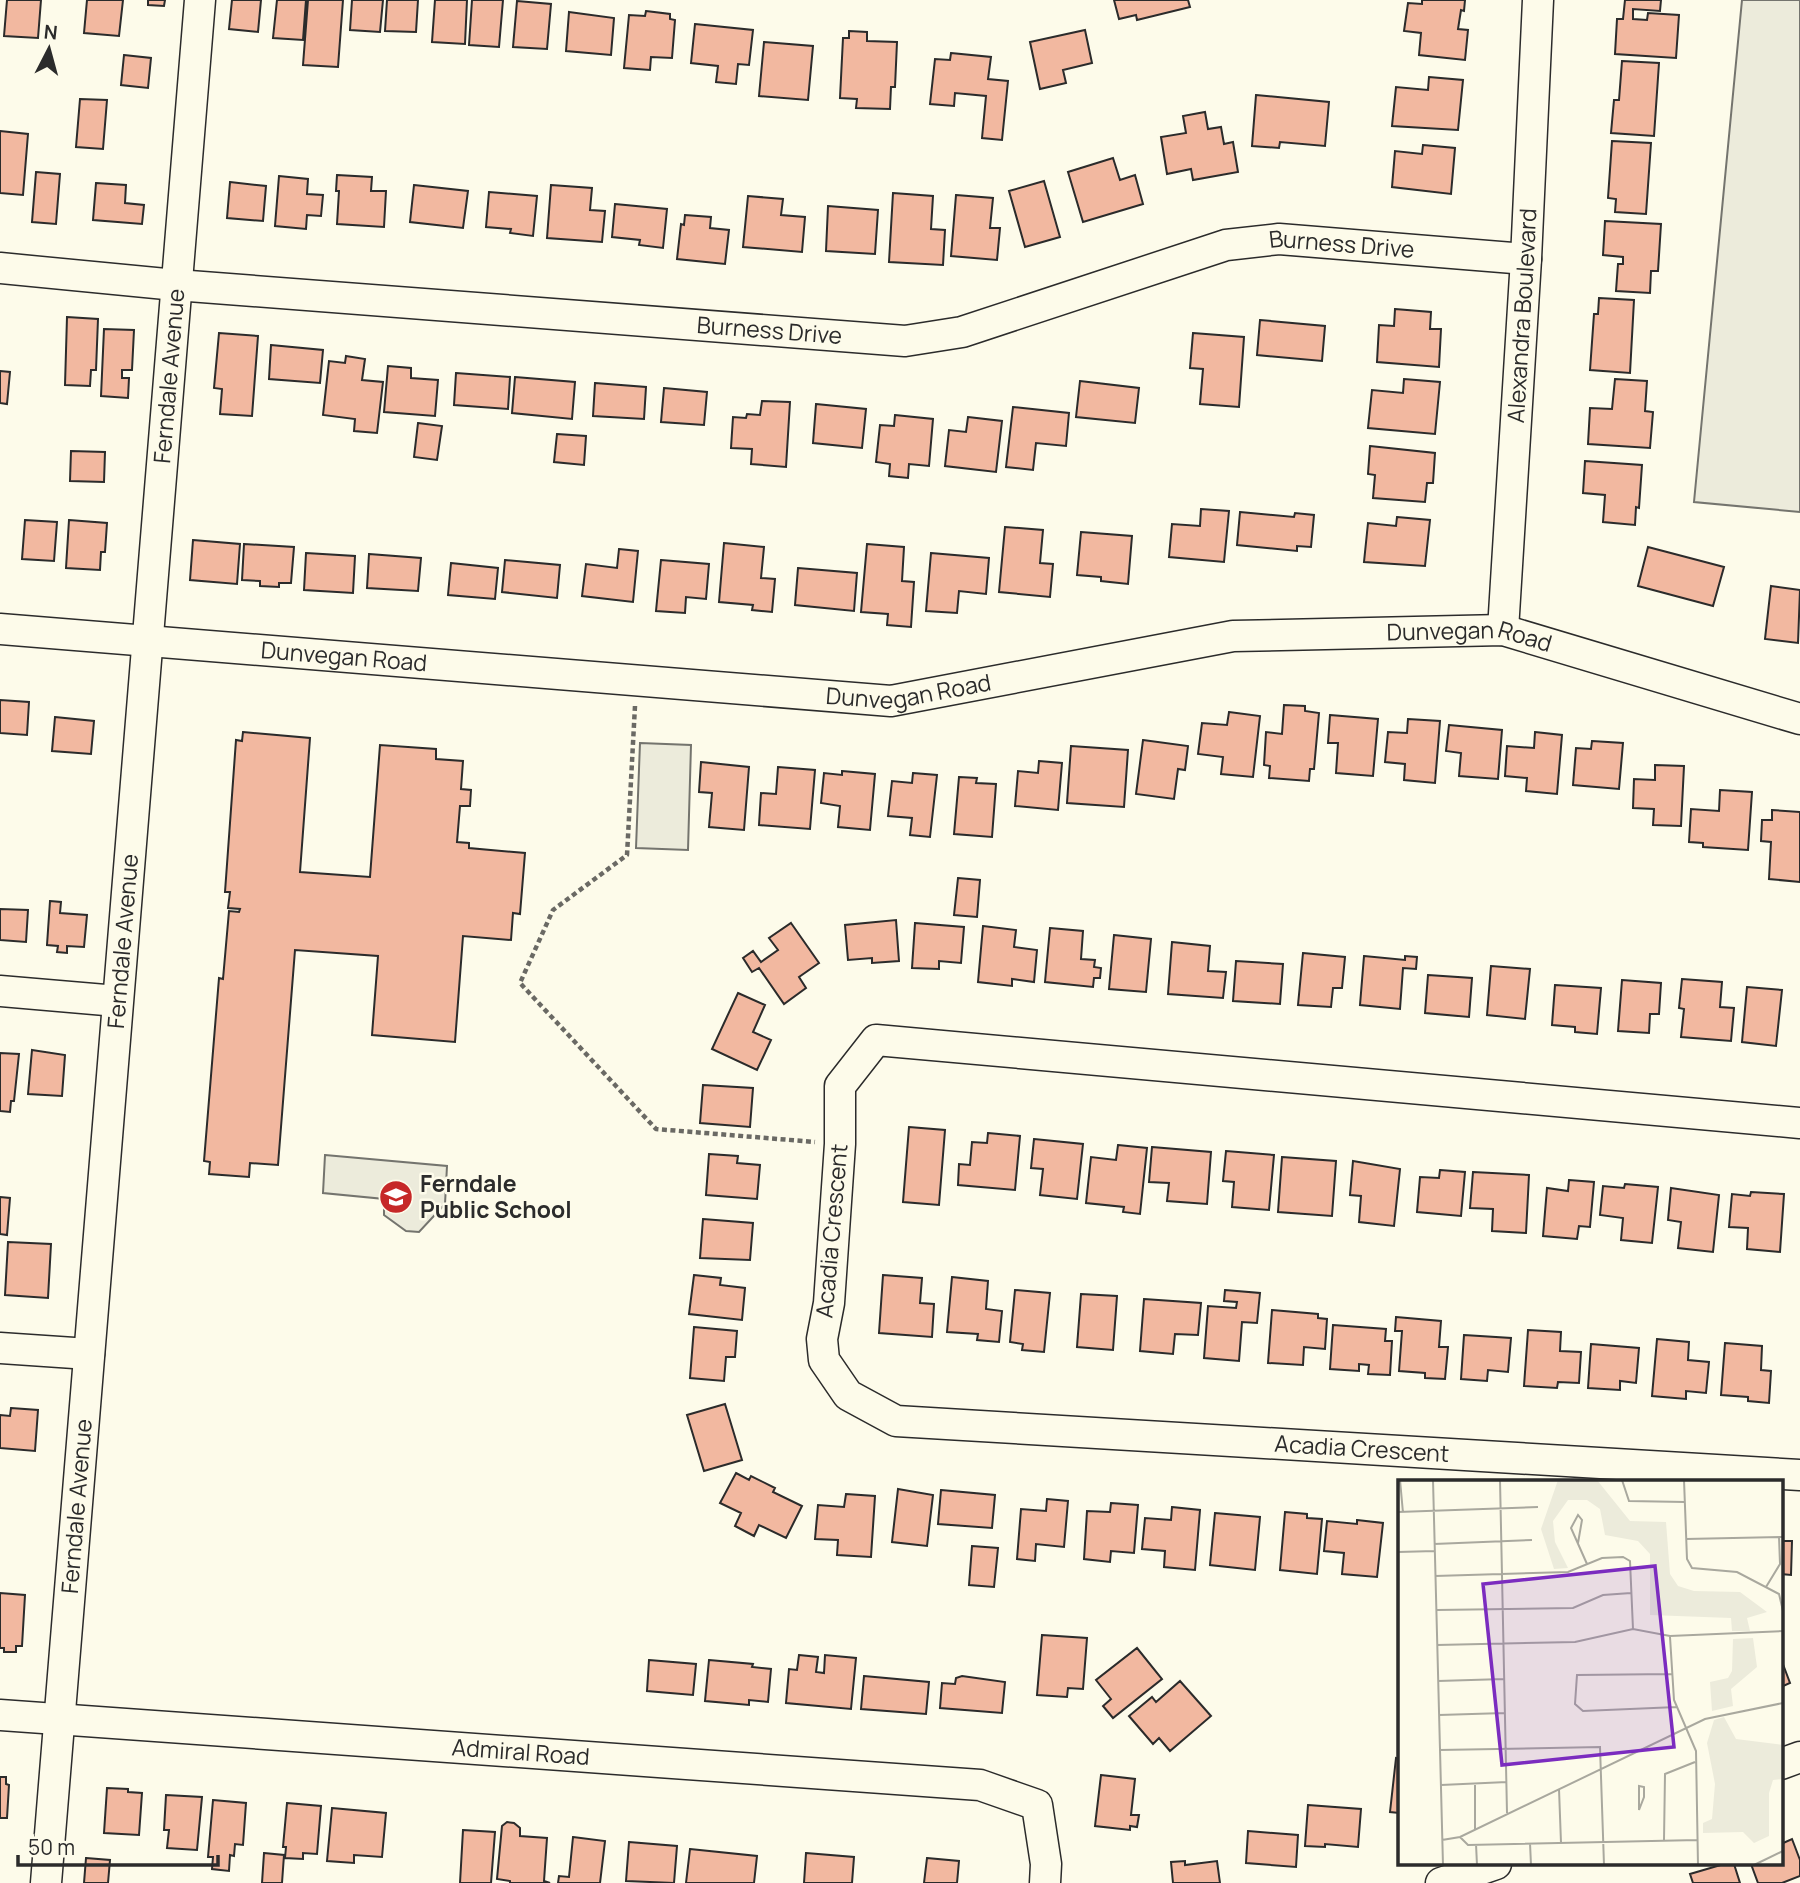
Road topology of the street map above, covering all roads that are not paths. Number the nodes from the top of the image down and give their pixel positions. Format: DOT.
graph roads {
  1 [pos="200,0"];
  2 [pos="1538,0"];
  3 [pos="1526,258"];
  4 [pos="0,268"];
  5 [pos="176,285"];
  6 [pos="0,629"];
  7 [pos="1503,630"];
  8 [pos="147,643"];
  9 [pos="1800,719"];
  10 [pos="0,991"];
  11 [pos="117,1001"];
  12 [pos="1800,1123"];
  13 [pos="0,1348"];
  14 [pos="89,1354"];
  15 [pos="1800,1475"];
  16 [pos="0,1715"];
  17 [pos="58,1720"];
  18 [pos="1800,1757"];
  19 [pos="1783,1763"];
  20 [pos="1490,1866"];
  21 [pos="46,1883"];
  22 [pos="1045,1883"];
  23 [pos="1441,1883"];
  1 -- 5 [label="street, Ferndale Avenue"];
  2 -- 3 [label="street, Alexandra Boulevard"];
  3 -- 5 [label="street, Burness Drive"];
  3 -- 7 [label="street, Alexandra Boulevard"];
  4 -- 5 [label="street, Burness Drive"];
  5 -- 8 [label="street, Ferndale Avenue"];
  6 -- 8 [label="street, Dunvegan Road"];
  7 -- 8 [label="street, Dunvegan Road"];
  7 -- 9 [label="street, Dunvegan Road"];
  8 -- 11 [label="street, Ferndale Avenue"];
  10 -- 11 [label="street"];
  11 -- 14 [label="street, Ferndale Avenue"];
  12 -- 15 [label="street, Acadia Crescent"];
  13 -- 14 [label="street"];
  14 -- 17 [label="street, Ferndale Avenue"];
  16 -- 17 [label="street, Admiral Road"];
  17 -- 21 [label="street, Ferndale Avenue"];
  17 -- 22 [label="street, Admiral Road"];
  18 -- 19 [label="street"];
  20 -- 23 [label="street"];
}
